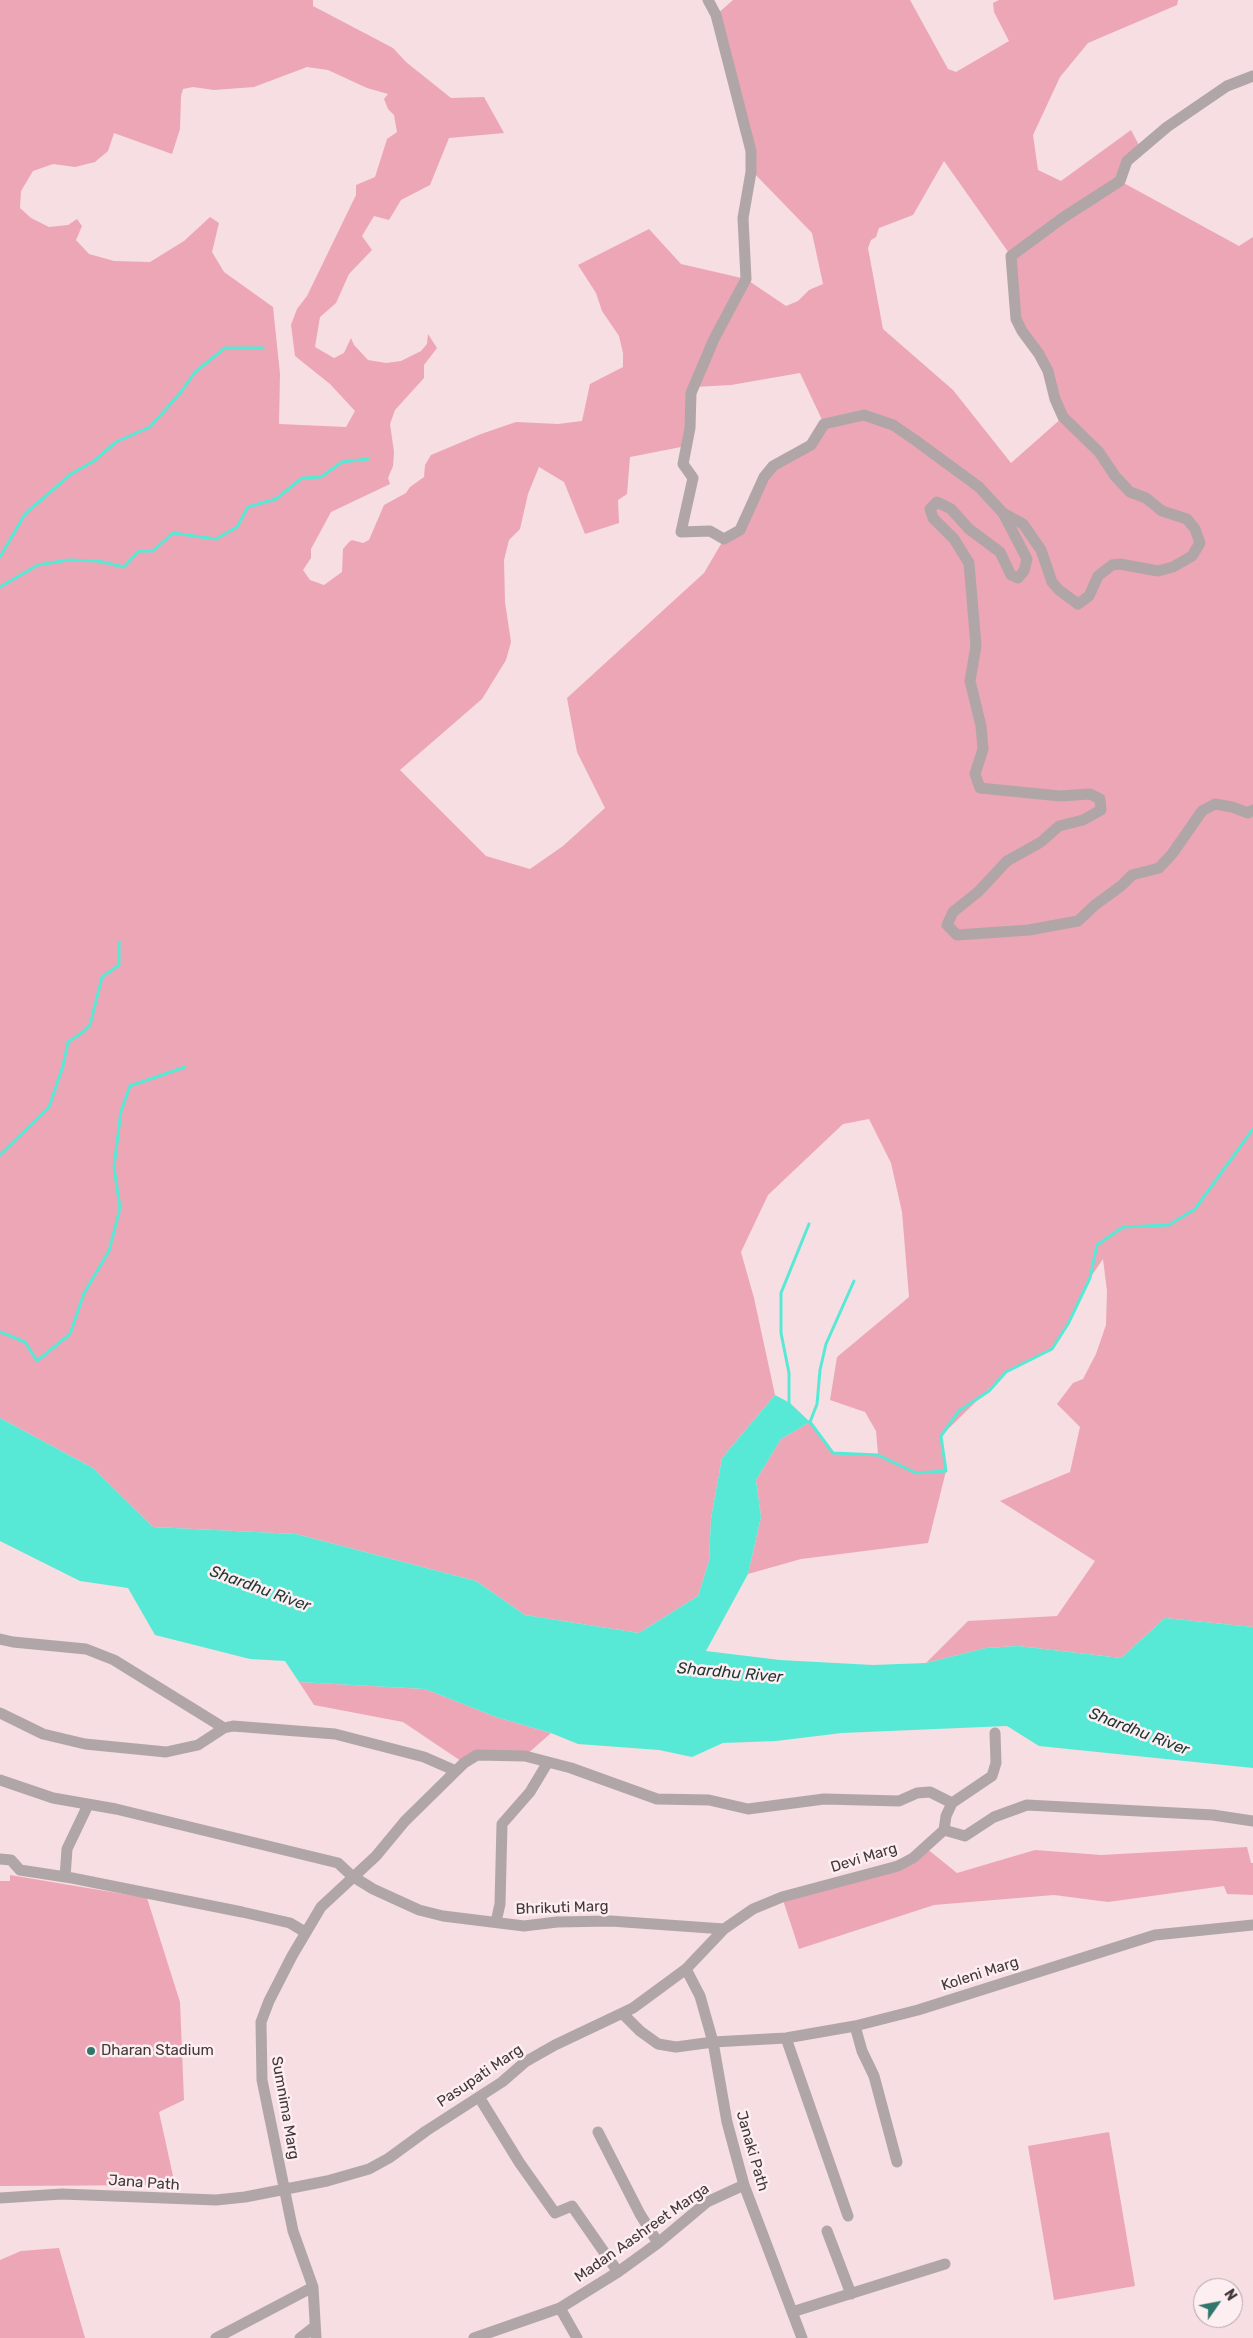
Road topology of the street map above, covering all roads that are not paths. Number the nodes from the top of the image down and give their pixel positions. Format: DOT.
graph roads {
  1 [pos="708,0"];
  2 [pos="1253,76"];
  3 [pos="1004,513"];
  4 [pos="1253,810"];
  5 [pos="0,1639"];
  6 [pos="0,1713"];
  7 [pos="224,1728"];
  8 [pos="995,1734"];
  9 [pos="548,1762"];
  10 [pos="456,1771"];
  11 [pos="0,1780"];
  12 [pos="952,1803"];
  13 [pos="88,1805"];
  14 [pos="1253,1821"];
  15 [pos="944,1830"];
  16 [pos="0,1859"];
  17 [pos="352,1876"];
  18 [pos="65,1877"];
  19 [pos="496,1922"];
  20 [pos="1253,1925"];
  21 [pos="724,1929"];
  22 [pos="305,1932"];
  23 [pos="686,1969"];
  24 [pos="623,2014"];
  25 [pos="854,2026"];
  26 [pos="786,2038"];
  27 [pos="713,2042"];
  28 [pos="479,2097"];
  29 [pos="598,2132"];
  30 [pos="897,2162"];
  31 [pos="744,2185"];
  32 [pos="285,2188"];
  33 [pos="0,2198"];
  34 [pos="848,2216"];
  35 [pos="827,2231"];
  36 [pos="658,2243"];
  37 [pos="945,2264"];
  38 [pos="618,2272"];
  39 [pos="312,2287"];
  40 [pos="851,2294"];
  41 [pos="560,2308"];
  42 [pos="792,2312"];
  43 [pos="315,2333"];
  44 [pos="216,2338"];
  45 [pos="300,2338"];
  46 [pos="474,2338"];
  47 [pos="577,2338"];
  48 [pos="802,2338"];
  1 -- 3 [label="street"];
  2 -- 3 [label="street"];
  3 -- 4 [label="street"];
  5 -- 7 [label="street"];
  6 -- 7 [label="street"];
  7 -- 10 [label="street"];
  8 -- 12 [label="street"];
  9 -- 10 [label="street, Sumnima Marg"];
  9 -- 12 [label="street, Sumnima Marg"];
  9 -- 19 [label="street"];
  10 -- 17 [label="street, Sumnima Marg"];
  11 -- 13 [label="street, Bhrikuti Marg"];
  12 -- 15 [label="street, Devi Marg"];
  13 -- 17 [label="street, Bhrikuti Marg"];
  13 -- 18 [label="street"];
  14 -- 15 [label="street"];
  15 -- 21 [label="street, Devi Marg"];
  16 -- 18 [label="street"];
  17 -- 19 [label="street, Bhrikuti Marg"];
  17 -- 22 [label="street, Sumnima Marg"];
  18 -- 22 [label="street"];
  19 -- 21 [label="street, Bhrikuti Marg"];
  20 -- 25 [label="street, Koleni Marg"];
  21 -- 23 [label="street"];
  22 -- 32 [label="street, Sumnima Marg"];
  23 -- 24 [label="street, Pasupati Marg"];
  23 -- 27 [label="street, Janaki Path"];
  24 -- 27 [label="street, Koleni Marg"];
  24 -- 28 [label="street, Pasupati Marg"];
  25 -- 26 [label="street, Koleni Marg"];
  25 -- 30 [label="street"];
  26 -- 27 [label="street, Koleni Marg"];
  26 -- 34 [label="street"];
  27 -- 31 [label="street, Janaki Path"];
  28 -- 32 [label="street, Pasupati Marg"];
  28 -- 38 [label="street"];
  29 -- 36 [label="street"];
  31 -- 36 [label="street, Madan Aashreet Marga"];
  31 -- 42 [label="street, Janaki Path"];
  32 -- 33 [label="street, Jana Path"];
  32 -- 39 [label="street, Sumnima Marg"];
  35 -- 40 [label="street"];
  36 -- 38 [label="street, Madan Aashreet Marga"];
  37 -- 40 [label="street"];
  38 -- 41 [label="street, Madan Aashreet Marga"];
  39 -- 43 [label="street, Sumnima Marg"];
  39 -- 44 [label="street"];
  40 -- 42 [label="street"];
  41 -- 46 [label="street, Madan Aashreet Marga"];
  41 -- 47 [label="street"];
  42 -- 48 [label="street, Janaki Path"];
  43 -- 45 [label="street"];
}
